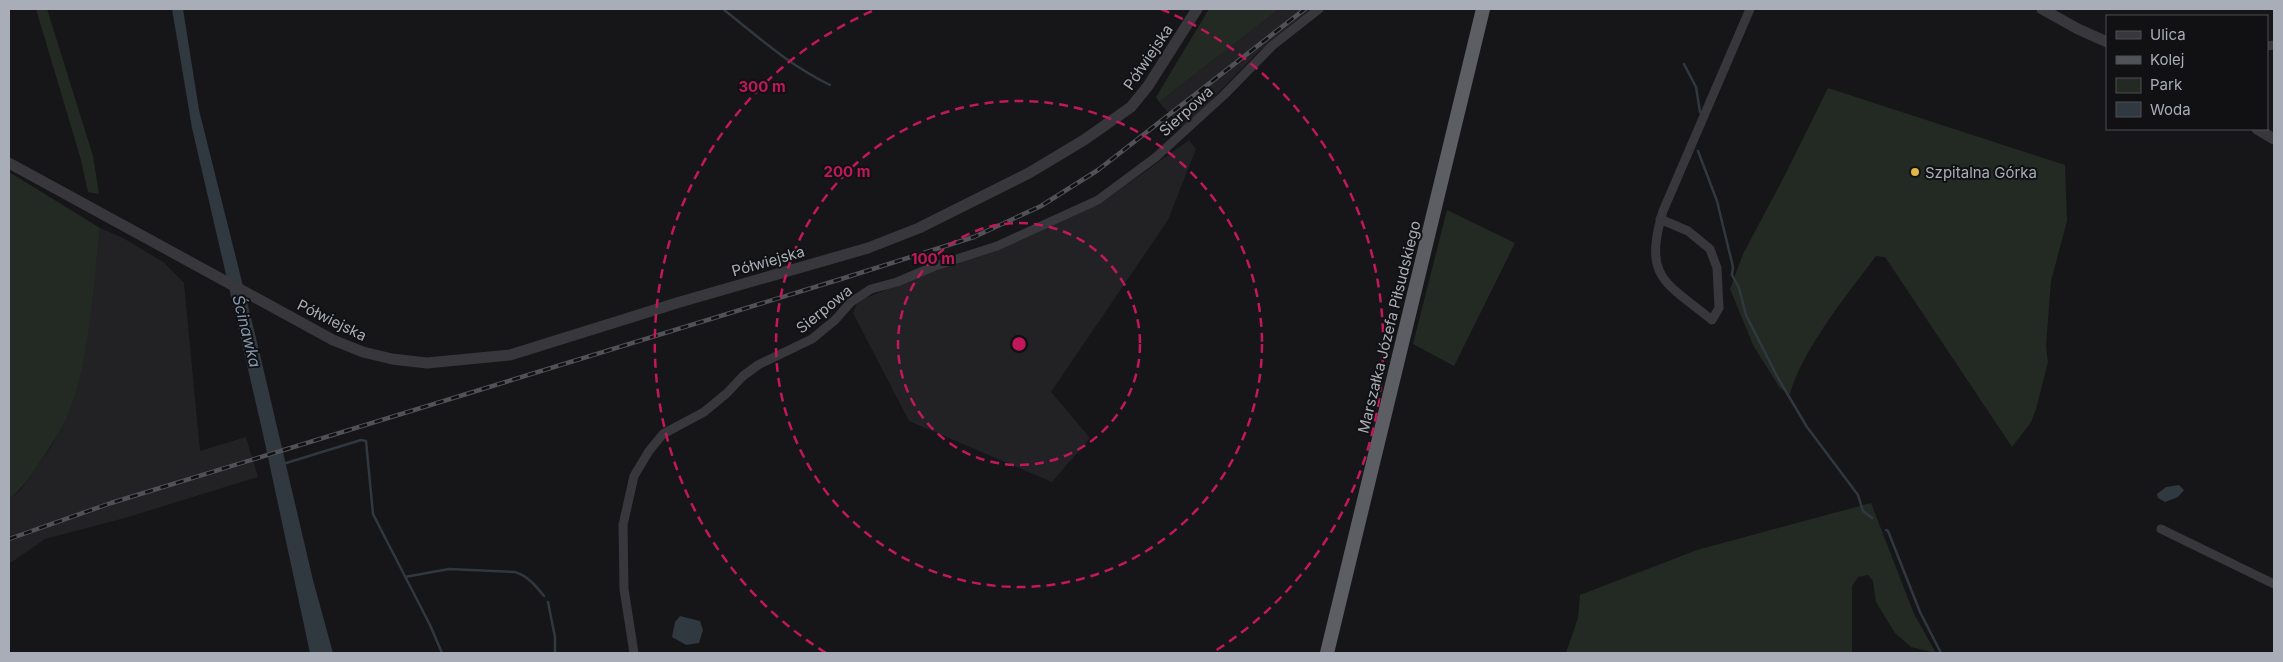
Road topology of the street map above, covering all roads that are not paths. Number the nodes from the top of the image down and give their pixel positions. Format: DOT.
graph roads {
  1 [pos="1197,9"];
  2 [pos="1319,9"];
  3 [pos="1482,9"];
  4 [pos="1750,9"];
  5 [pos="2042,9"];
  6 [pos="2106,41"];
  7 [pos="2259,130"];
  8 [pos="2274,139"];
  9 [pos="9,163"];
  10 [pos="1660,219"];
  11 [pos="2161,529"];
  12 [pos="2274,584"];
  13 [pos="634,653"];
  14 [pos="1327,653"];
  1 -- 9 [label="street, Półwiejska"];
  2 -- 13 [label="street, Sierpowa"];
  3 -- 14 [label="highway, Marszałka Józefa Piłsudskiego"];
  4 -- 10 [label="street"];
  5 -- 6 [label="street"];
  7 -- 8 [label="street"];
  10 -- 10 [label="street"];
  11 -- 12 [label="street"];
}
